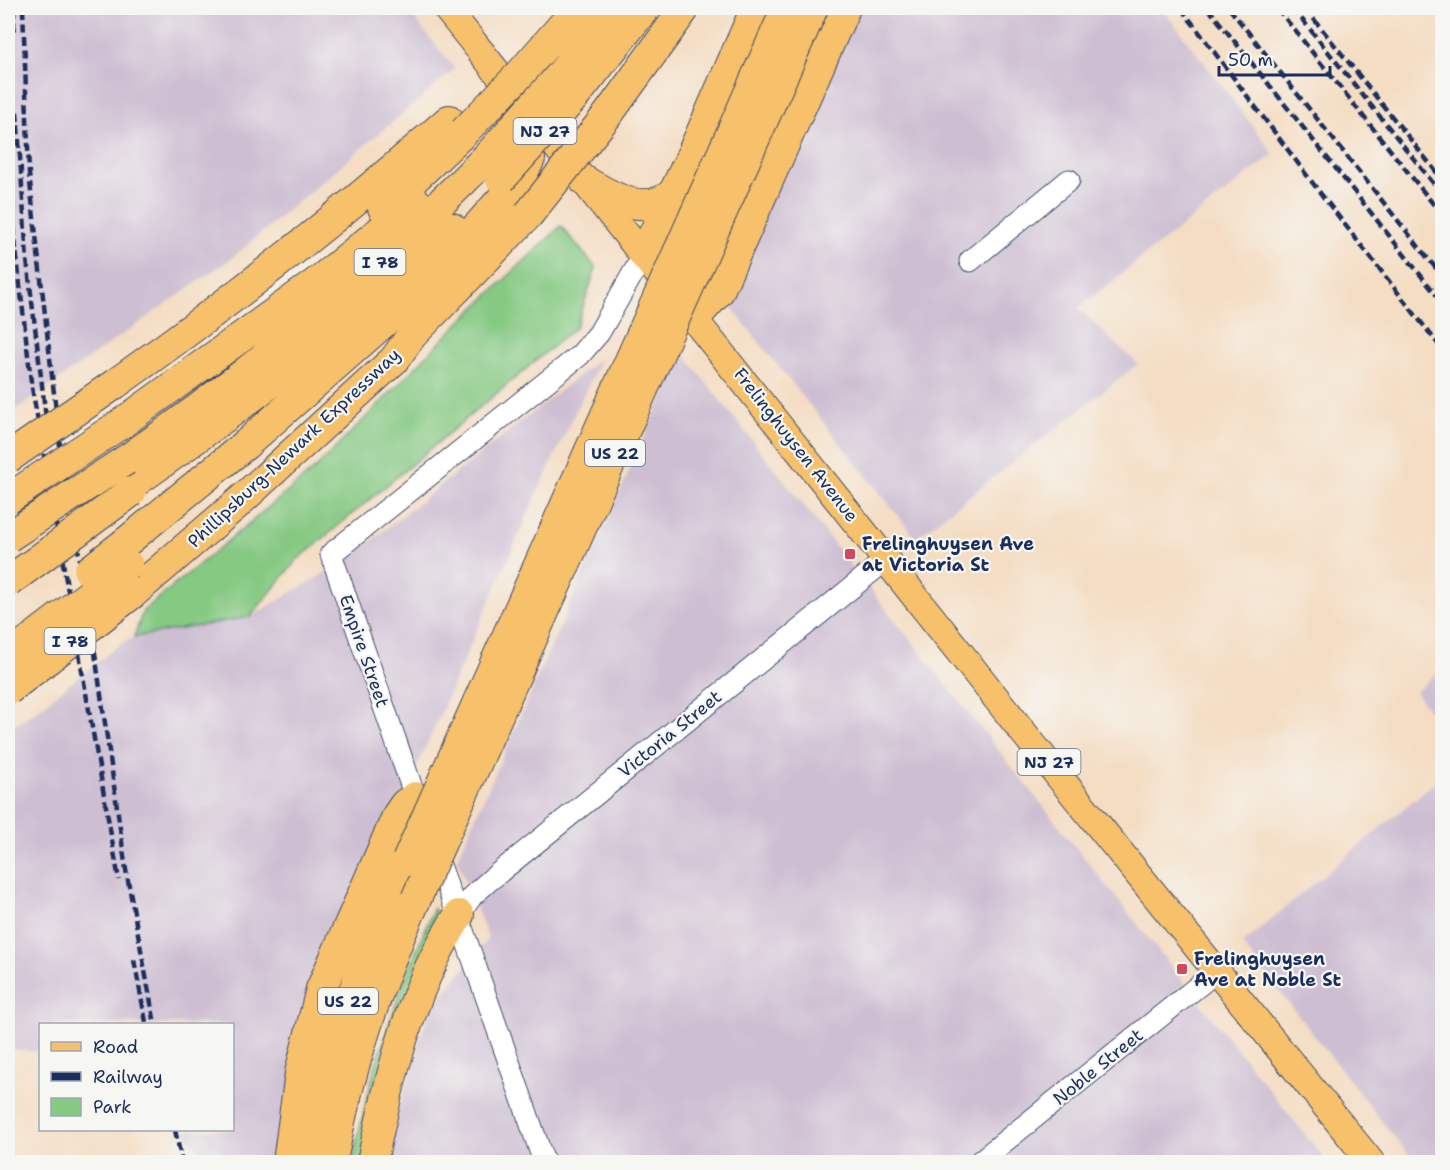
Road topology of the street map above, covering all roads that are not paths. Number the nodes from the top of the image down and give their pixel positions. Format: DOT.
graph roads {
  1 [pos="446,8"];
  2 [pos="559,8"];
  3 [pos="578,8"];
  4 [pos="603,8"];
  5 [pos="613,8"];
  6 [pos="645,8"];
  7 [pos="686,8"];
  8 [pos="756,8"];
  9 [pos="787,8"];
  10 [pos="813,8"];
  11 [pos="844,8"];
  12 [pos="481,154"];
  13 [pos="1070,180"];
  14 [pos="585,181"];
  15 [pos="675,190"];
  16 [pos="644,254"];
  17 [pos="970,261"];
  18 [pos="695,318"];
  19 [pos="160,376"];
  20 [pos="305,386"];
  21 [pos="119,405"];
  22 [pos="261,457"];
  23 [pos="8,458"];
  24 [pos="129,479"];
  25 [pos="8,484"];
  26 [pos="8,499"];
  27 [pos="8,537"];
  28 [pos="887,559"];
  29 [pos="8,565"];
  30 [pos="129,567"];
  31 [pos="8,582"];
  32 [pos="8,632"];
  33 [pos="8,657"];
  34 [pos="8,690"];
  35 [pos="415,797"];
  36 [pos="459,915"];
  37 [pos="1217,971"];
  38 [pos="310,1155"];
  39 [pos="373,1157"];
  40 [pos="544,1162"];
  41 [pos="979,1162"];
  42 [pos="1371,1162"];
  1 -- 14 [label="main road, Frelinghuysen Avenue / NJ 27"];
  2 -- 12 [label="highway, Phillipsburg-Newark Expressway / I 78"];
  3 -- 12 [label="highway, bridge"];
  4 -- 12 [label="highway"];
  5 -- 12 [label="highway, Phillipsburg-Newark Expressway / I 78, bridge"];
  6 -- 12 [label="highway, Phillipsburg-Newark Expressway / I 78, bridge"];
  7 -- 20 [label="highway, Phillipsburg-Newark Expressway, bridge"];
  8 -- 15 [label="highway"];
  9 -- 38 [label="highway, US 22, bridge"];
  10 -- 38 [label="highway, US 22, bridge"];
  11 -- 18 [label="highway"];
  12 -- 19 [label="highway"];
  12 -- 19 [label="highway"];
  12 -- 20 [label="highway, Phillipsburg-Newark Expressway / I 78"];
  12 -- 20 [label="highway"];
  13 -- 17 [label="street"];
  14 -- 15 [label="highway"];
  14 -- 16 [label="main road, Frelinghuysen Avenue / NJ 27"];
  15 -- 16 [label="highway"];
  16 -- 18 [label="main road, Frelinghuysen Avenue / NJ 27"];
  16 -- 35 [label="street, Empire Street"];
  18 -- 28 [label="main road, Frelinghuysen Avenue / NJ 27"];
  19 -- 21 [label="highway"];
  19 -- 21 [label="highway"];
  20 -- 22 [label="highway"];
  20 -- 22 [label="highway, Phillipsburg-Newark Expressway / I 78"];
  20 -- 24 [label="highway, Phillipsburg-Newark Expressway / I 78"];
  21 -- 23 [label="highway, bridge"];
  21 -- 25 [label="highway"];
  21 -- 26 [label="highway, bridge"];
  22 -- 30 [label="highway"];
  22 -- 30 [label="highway, Phillipsburg-Newark Expressway / I 78"];
  24 -- 27 [label="highway, Phillipsburg-Newark Expressway / I 78, bridge"];
  24 -- 29 [label="highway, Phillipsburg-Newark Expressway / I 78"];
  24 -- 31 [label="highway, bridge"];
  28 -- 36 [label="street, Victoria Street"];
  28 -- 37 [label="main road, Frelinghuysen Avenue / NJ 27"];
  30 -- 32 [label="highway, bridge"];
  30 -- 33 [label="highway, bridge"];
  30 -- 34 [label="highway, Phillipsburg-Newark Expressway / I 78, bridge"];
  35 -- 36 [label="street, Empire Street"];
  35 -- 38 [label="highway"];
  36 -- 39 [label="highway"];
  36 -- 40 [label="street, Empire Street"];
  37 -- 41 [label="street, Noble Street"];
  37 -- 42 [label="main road, Frelinghuysen Avenue / NJ 27"];
}
